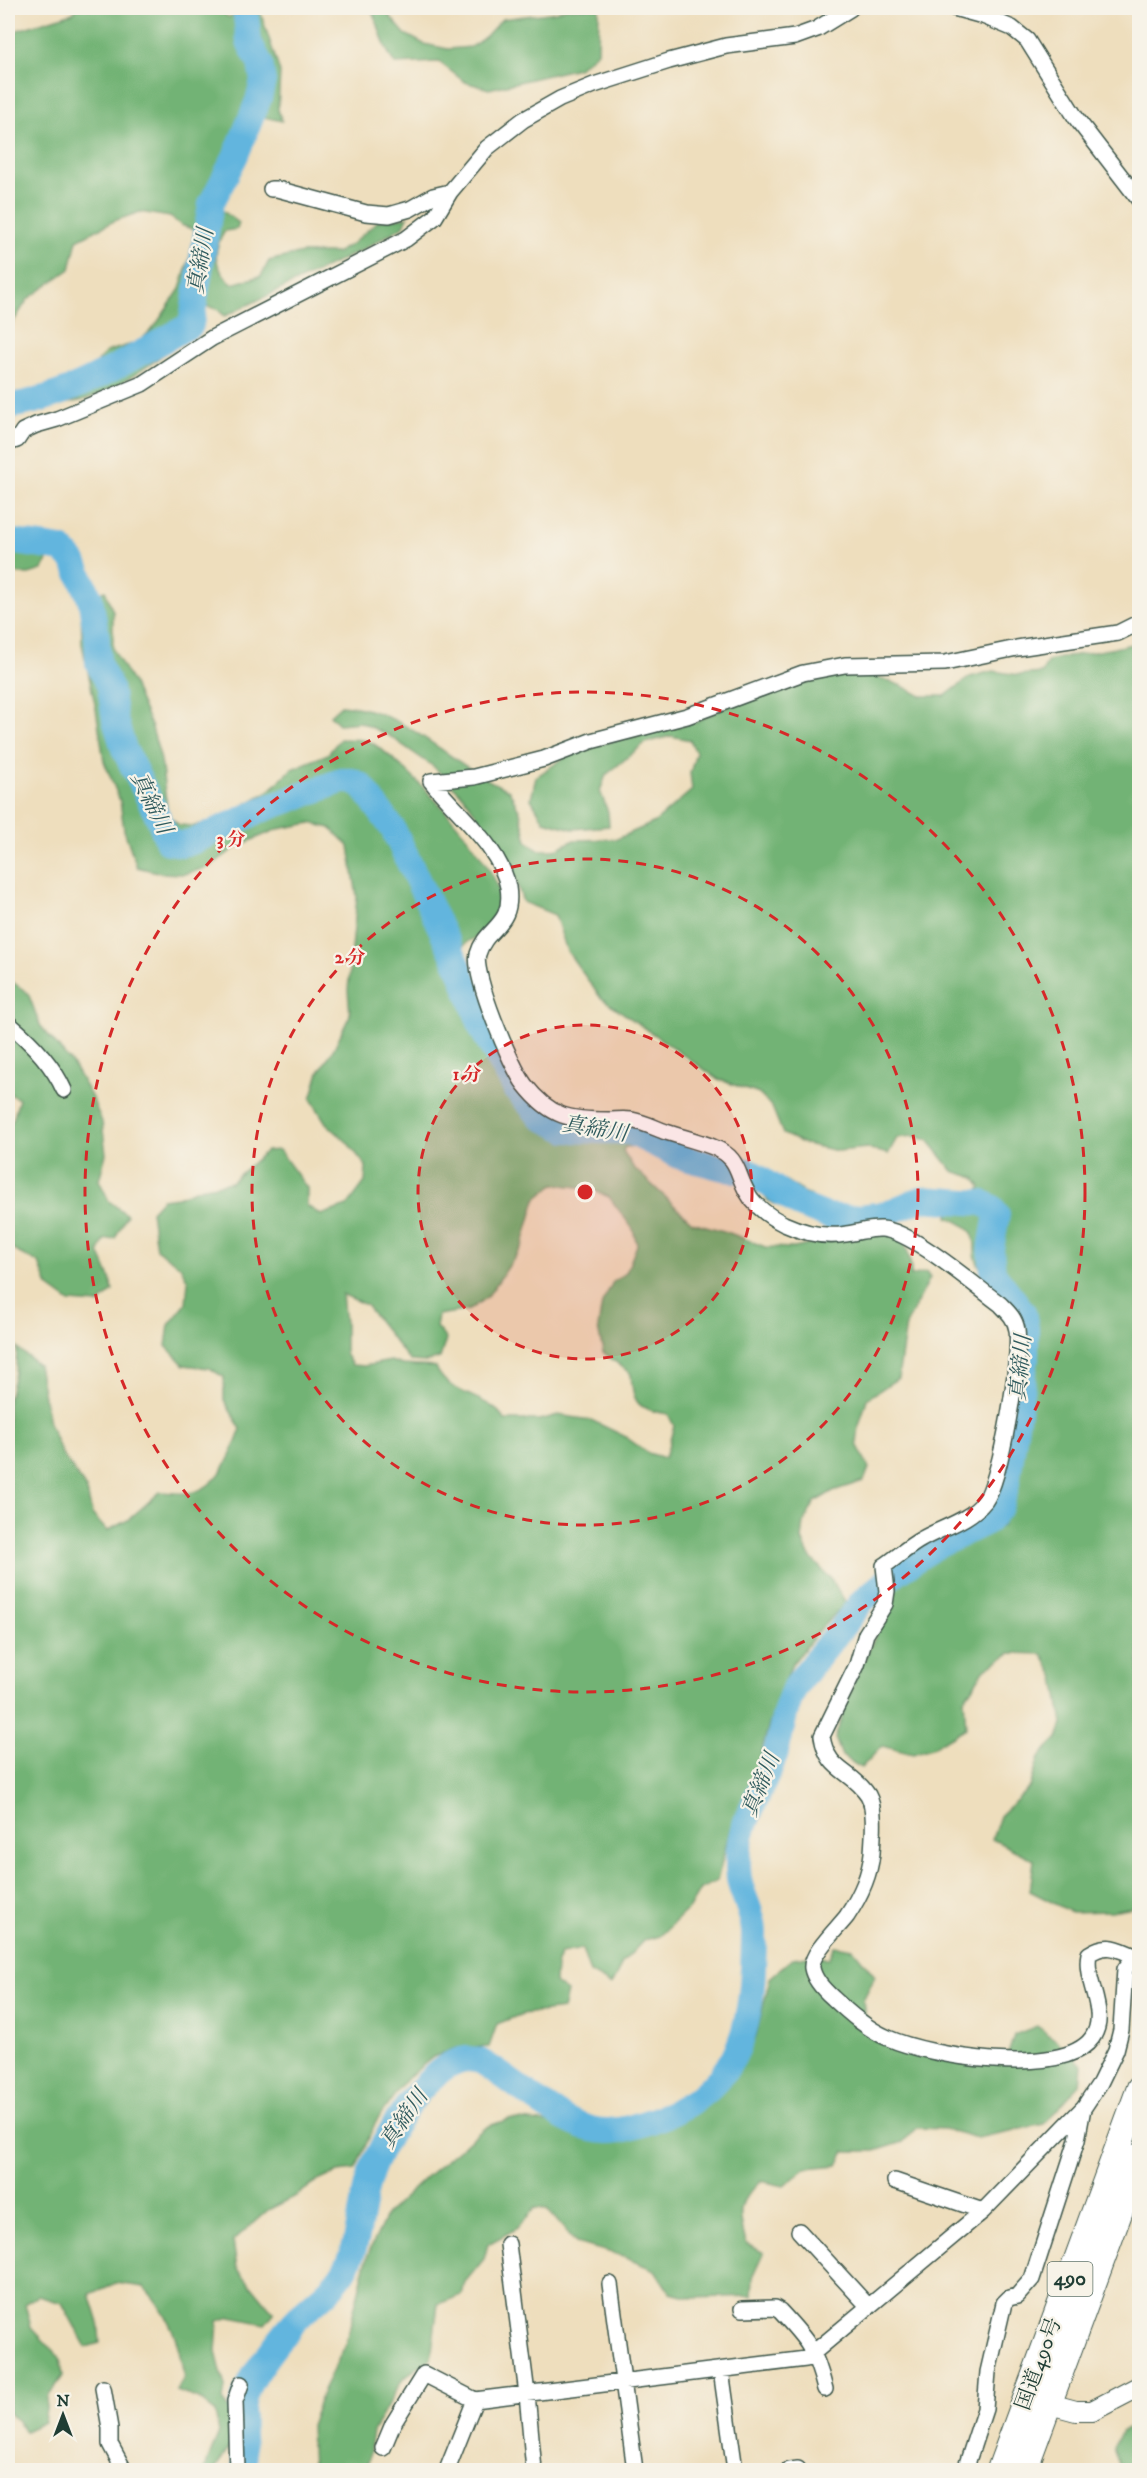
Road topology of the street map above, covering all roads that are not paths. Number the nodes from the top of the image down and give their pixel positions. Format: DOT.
graph roads {
  1 [pos="851,8"];
  2 [pos="954,8"];
  3 [pos="271,189"];
  4 [pos="450,192"];
  5 [pos="1140,201"];
  6 [pos="8,442"];
  7 [pos="1140,622"];
  8 [pos="8,1023"];
  9 [pos="64,1089"];
  10 [pos="1138,1955"];
  11 [pos="1140,2088"];
  12 [pos="1084,2107"];
  13 [pos="1140,2156"];
  14 [pos="895,2181"];
  15 [pos="983,2211"];
  16 [pos="799,2231"];
  17 [pos="508,2244"];
  18 [pos="610,2284"];
  19 [pos="868,2307"];
  20 [pos="742,2309"];
  21 [pos="814,2353"];
  22 [pos="721,2370"];
  23 [pos="623,2381"];
  24 [pos="241,2384"];
  25 [pos="1140,2386"];
  26 [pos="103,2388"];
  27 [pos="825,2389"];
  28 [pos="527,2394"];
  29 [pos="475,2400"];
  30 [pos="1038,2401"];
  31 [pos="383,2448"];
  32 [pos="124,2470"];
  33 [pos="237,2470"];
  34 [pos="447,2470"];
  35 [pos="534,2470"];
  36 [pos="635,2470"];
  37 [pos="735,2470"];
  38 [pos="965,2470"];
  39 [pos="1000,2470"];
  40 [pos="1024,2470"];
  1 -- 4 [label="street"];
  2 -- 5 [label="street"];
  3 -- 4 [label="street"];
  4 -- 6 [label="street"];
  7 -- 10 [label="street"];
  8 -- 9 [label="street"];
  10 -- 12 [label="street"];
  11 -- 30 [label="highway, 国道490号 / 490"];
  12 -- 15 [label="street"];
  12 -- 38 [label="street"];
  13 -- 30 [label="highway, 国道490号 / 490"];
  14 -- 15 [label="street"];
  15 -- 19 [label="street"];
  16 -- 19 [label="street"];
  17 -- 28 [label="street"];
  18 -- 23 [label="street"];
  19 -- 21 [label="street"];
  20 -- 21 [label="street"];
  21 -- 22 [label="street"];
  21 -- 27 [label="street"];
  22 -- 23 [label="street"];
  22 -- 37 [label="street"];
  23 -- 28 [label="street"];
  23 -- 36 [label="street"];
  24 -- 33 [label="street"];
  25 -- 30 [label="street"];
  26 -- 32 [label="street"];
  28 -- 29 [label="street"];
  28 -- 35 [label="street"];
  29 -- 31 [label="street"];
  29 -- 34 [label="street"];
  30 -- 39 [label="highway, 国道490号 / 490"];
  30 -- 40 [label="highway, 国道490号 / 490"];
}
